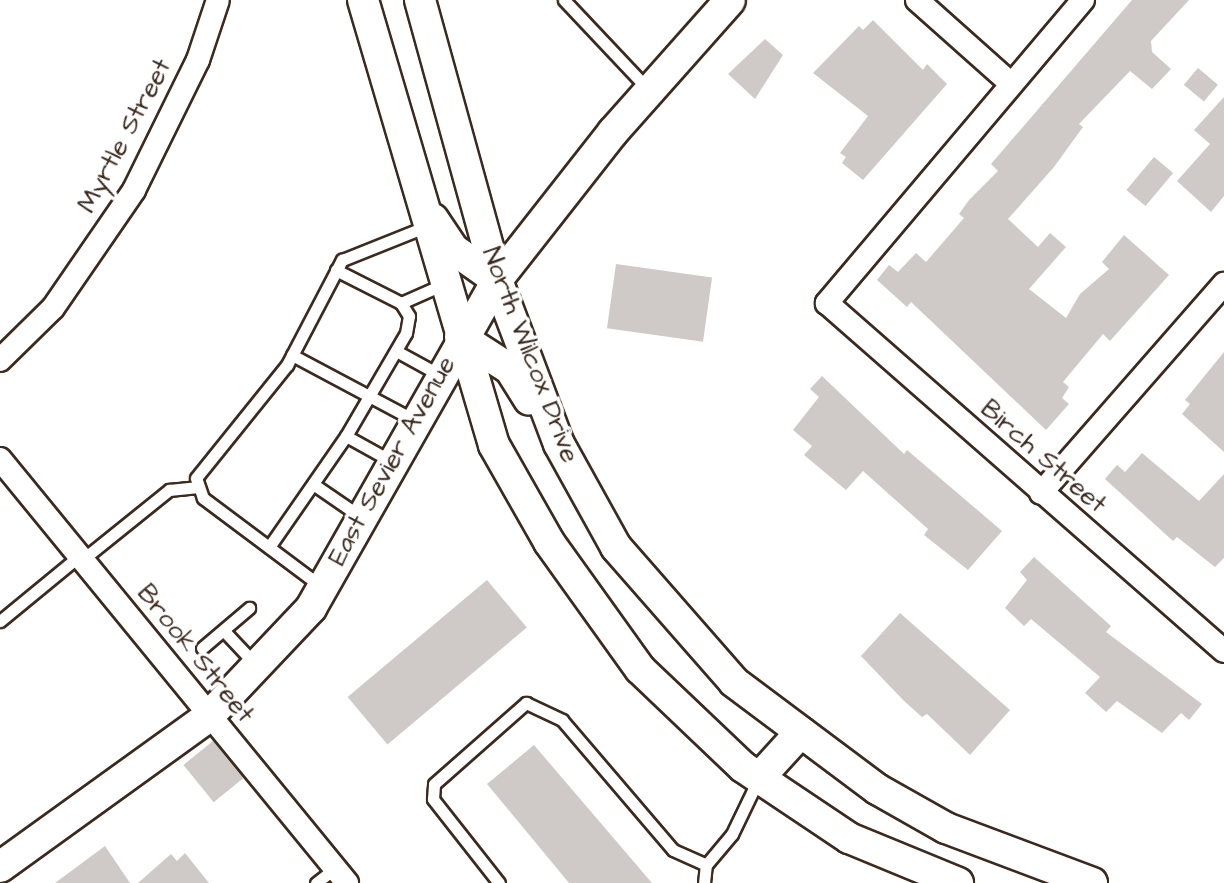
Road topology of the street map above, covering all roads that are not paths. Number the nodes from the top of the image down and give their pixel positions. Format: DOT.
graph roads {
  1 [pos="218,0"];
  2 [pos="363,0"];
  3 [pos="420,0"];
  4 [pos="564,0"];
  5 [pos="730,0"];
  6 [pos="917,0"];
  7 [pos="1083,0"];
  8 [pos="1010,83"];
  9 [pos="651,93"];
  10 [pos="424,212"];
  11 [pos="336,270"];
  12 [pos="497,280"];
  13 [pos="445,284"];
  14 [pos="1224,284"];
  15 [pos="401,303"];
  16 [pos="460,337"];
  17 [pos="398,352"];
  18 [pos="292,355"];
  19 [pos="0,360"];
  20 [pos="440,375"];
  21 [pos="371,398"];
  22 [pos="415,420"];
  23 [pos="346,436"];
  24 [pos="559,444"];
  25 [pos="0,459"];
  26 [pos="392,462"];
  27 [pos="313,484"];
  28 [pos="196,487"];
  29 [pos="1041,493"];
  30 [pos="361,517"];
  31 [pos="269,547"];
  32 [pos="80,558"];
  33 [pos="322,587"];
  34 [pos="249,608"];
  35 [pos="0,621"];
  36 [pos="225,632"];
  37 [pos="202,648"];
  38 [pos="1224,651"];
  39 [pos="256,665"];
  40 [pos="209,716"];
  41 [pos="801,732"];
  42 [pos="759,778"];
  43 [pos="706,865"];
  44 [pos="0,867"];
  45 [pos="341,876"];
  46 [pos="316,883"];
  47 [pos="499,883"];
  48 [pos="704,883"];
  49 [pos="958,883"];
  50 [pos="1092,883"];
  1 -- 19 [label="street, Myrtle Street"];
  2 -- 10 [label="main road, North Wilcox Drive"];
  3 -- 12 [label="main road, North Wilcox Drive"];
  4 -- 9 [label="lane"];
  5 -- 9 [label="main road, East Sevier Avenue"];
  6 -- 8 [label="street"];
  7 -- 8 [label="street"];
  8 -- 29 [label="street, Birch Street"];
  9 -- 12 [label="main road, East Sevier Avenue"];
  10 -- 11 [label="lane"];
  10 -- 12 [label="main road"];
  10 -- 13 [label="main road, North Wilcox Drive"];
  11 -- 15 [label="lane"];
  11 -- 18 [label="lane"];
  12 -- 16 [label="main road, East Sevier Avenue"];
  12 -- 24 [label="main road, North Wilcox Drive"];
  13 -- 15 [label="lane"];
  13 -- 16 [label="main road, North Wilcox Drive"];
  14 -- 29 [label="street"];
  15 -- 17 [label="lane"];
  16 -- 20 [label="main road, East Sevier Avenue"];
  16 -- 24 [label="main road"];
  16 -- 42 [label="main road, North Wilcox Drive"];
  17 -- 20 [label="lane"];
  17 -- 21 [label="lane"];
  18 -- 21 [label="lane"];
  18 -- 28 [label="lane"];
  20 -- 22 [label="main road, East Sevier Avenue"];
  21 -- 22 [label="lane"];
  21 -- 23 [label="lane"];
  22 -- 26 [label="main road, East Sevier Avenue"];
  23 -- 26 [label="lane"];
  23 -- 27 [label="lane"];
  24 -- 41 [label="main road, North Wilcox Drive"];
  25 -- 32 [label="street, Brook Street"];
  26 -- 30 [label="main road, East Sevier Avenue"];
  27 -- 30 [label="lane"];
  27 -- 31 [label="lane"];
  28 -- 31 [label="lane"];
  28 -- 32 [label="lane"];
  29 -- 38 [label="street, Birch Street"];
  30 -- 33 [label="main road, East Sevier Avenue"];
  31 -- 33 [label="lane"];
  32 -- 35 [label="lane"];
  32 -- 40 [label="street, Brook Street"];
  33 -- 39 [label="main road, East Sevier Avenue"];
  34 -- 36 [label="lane"];
  36 -- 37 [label="lane"];
  36 -- 39 [label="lane"];
  39 -- 40 [label="main road, East Sevier Avenue"];
  40 -- 44 [label="main road, East Sevier Avenue"];
  40 -- 45 [label="street, Brook Street"];
  41 -- 42 [label="main road"];
  41 -- 50 [label="main road, North Wilcox Drive"];
  42 -- 43 [label="lane"];
  42 -- 49 [label="main road, North Wilcox Drive"];
  43 -- 47 [label="lane"];
  43 -- 48 [label="lane"];
  45 -- 46 [label="lane"];
}
